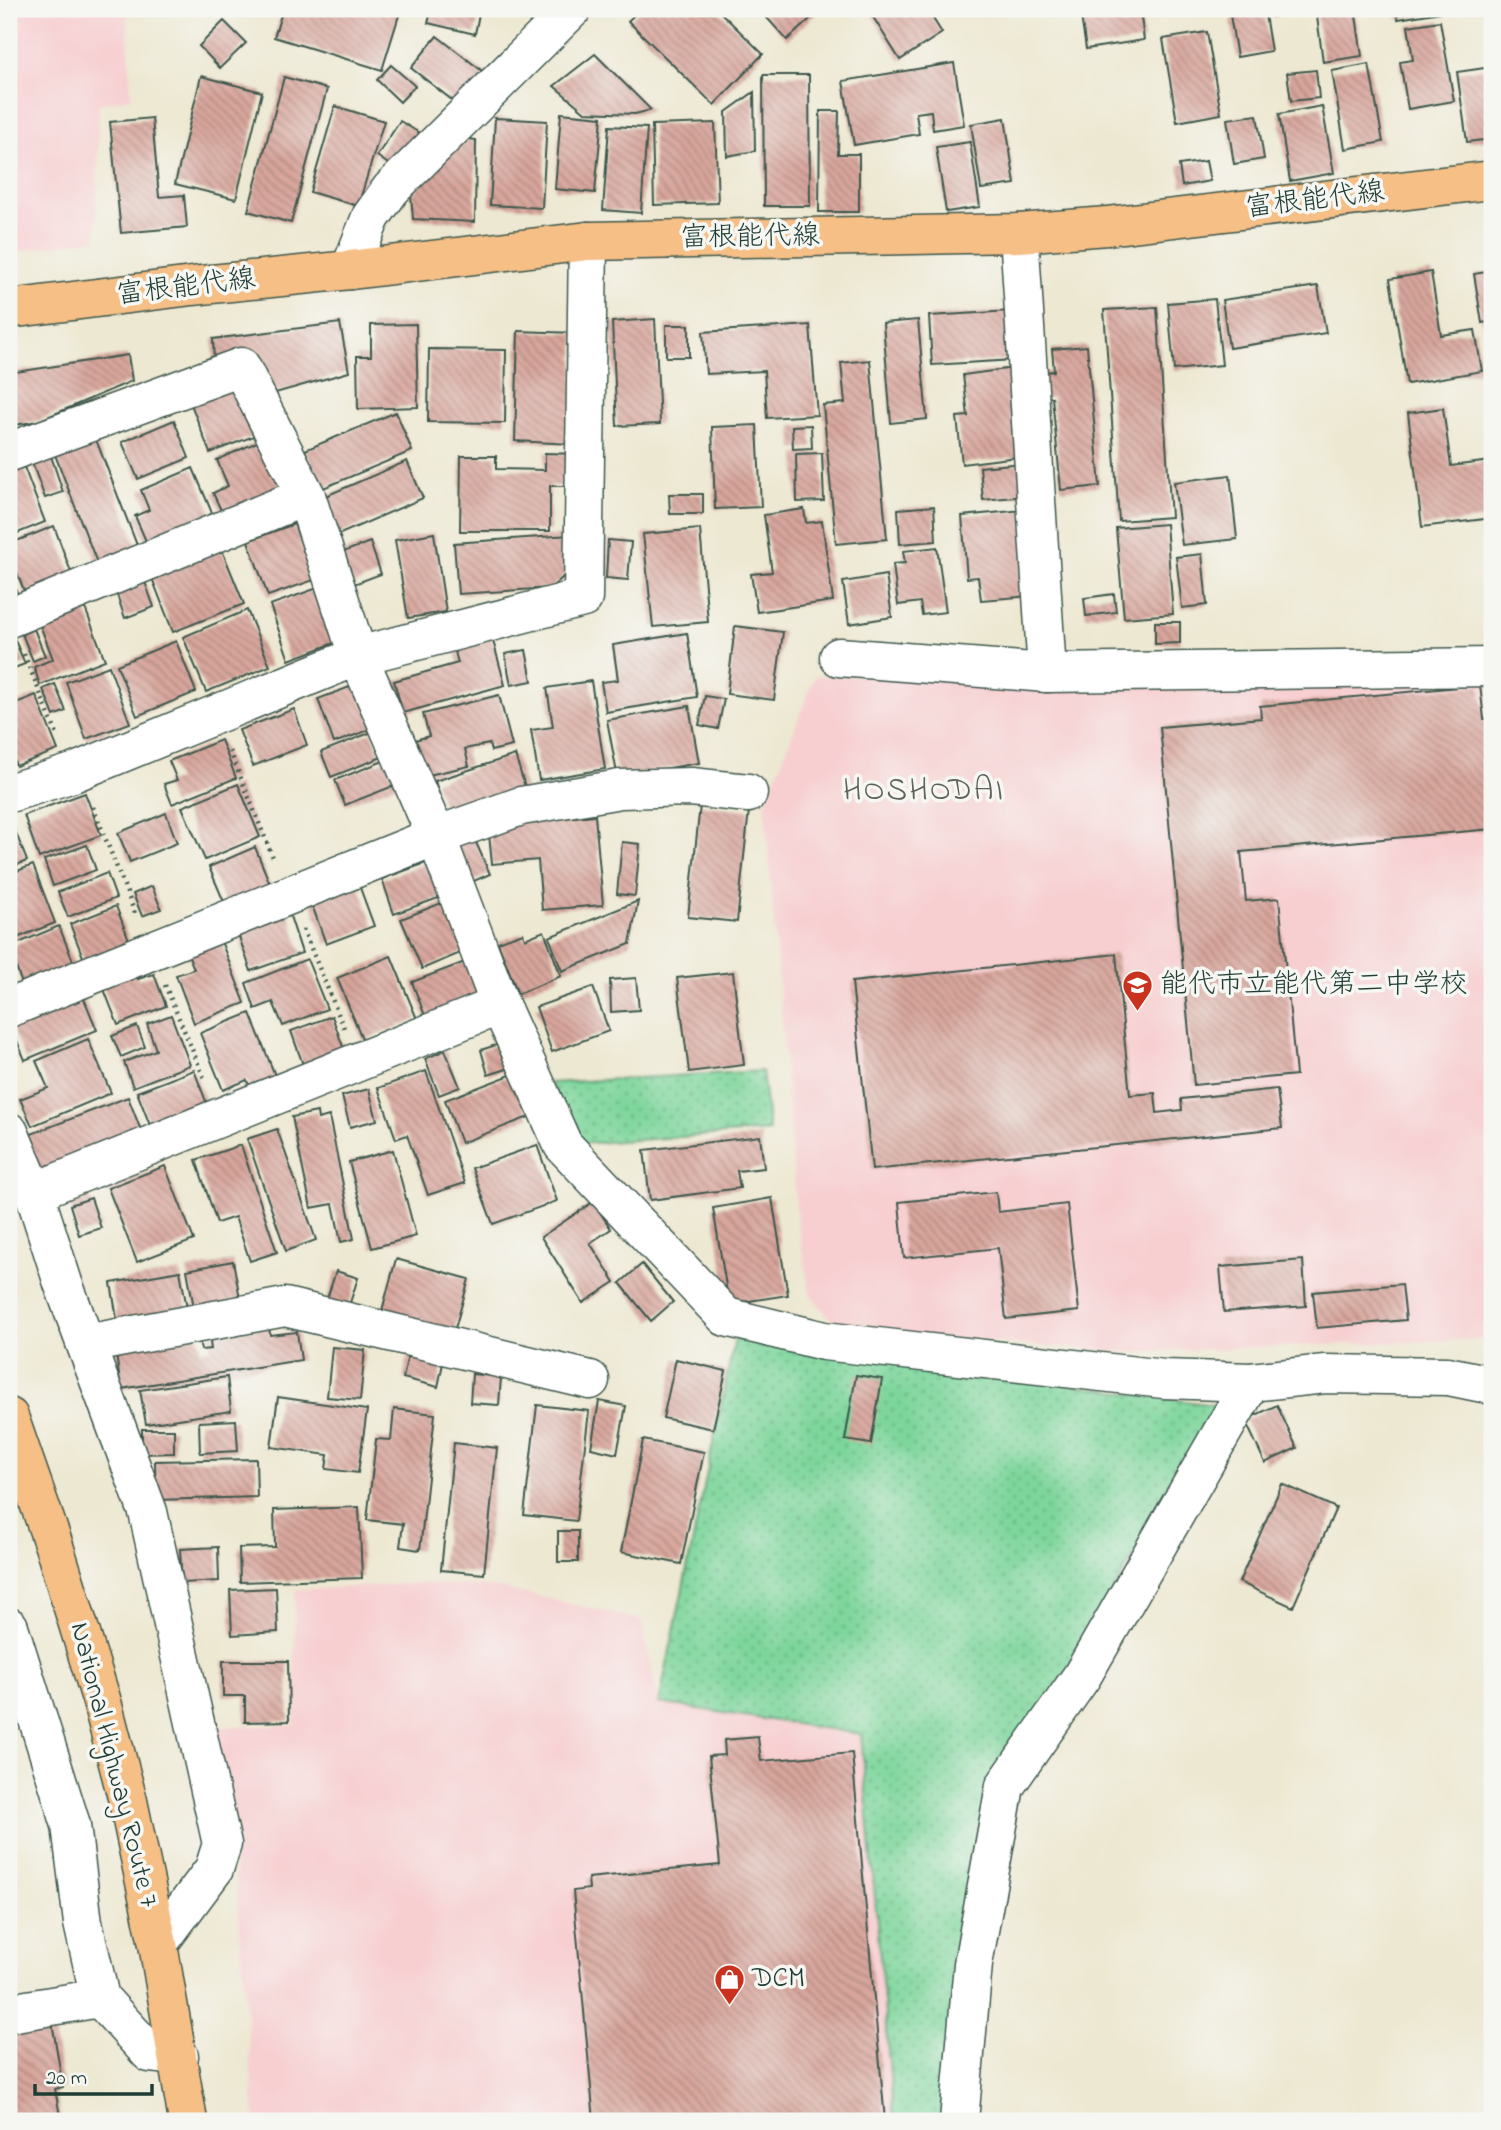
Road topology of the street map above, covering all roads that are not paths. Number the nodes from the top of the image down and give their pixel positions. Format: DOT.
graph roads {
  1 [pos="572,9"];
  2 [pos="1492,180"];
  3 [pos="1019,233"];
  4 [pos="588,241"];
  5 [pos="350,271"];
  6 [pos="9,309"];
  7 [pos="9,452"];
  8 [pos="306,496"];
  9 [pos="9,618"];
  10 [pos="358,656"];
  11 [pos="839,657"];
  12 [pos="1492,667"];
  13 [pos="1048,673"];
  14 [pos="9,793"];
  15 [pos="748,793"];
  16 [pos="436,836"];
  17 [pos="500,1005"];
  18 [pos="9,1008"];
  19 [pos="9,1132"];
  20 [pos="33,1192"];
  21 [pos="86,1344"];
  22 [pos="590,1380"];
  23 [pos="1251,1382"];
  24 [pos="1492,1385"];
  25 [pos="9,1416"];
  26 [pos="9,1627"];
  27 [pos="158,1944"];
  28 [pos="100,1998"];
  29 [pos="9,2013"];
  30 [pos="178,2056"];
  31 [pos="188,2121"];
  32 [pos="960,2121"];
  1 -- 5 [label="street"];
  2 -- 3 [label="main road, 富根能代線"];
  3 -- 4 [label="main road, 富根能代線"];
  3 -- 13 [label="street"];
  4 -- 5 [label="main road, 富根能代線"];
  4 -- 10 [label="street"];
  5 -- 6 [label="main road, 富根能代線"];
  7 -- 8 [label="street"];
  8 -- 9 [label="street"];
  8 -- 10 [label="street"];
  10 -- 14 [label="street"];
  10 -- 16 [label="street"];
  11 -- 13 [label="street"];
  12 -- 13 [label="street"];
  15 -- 16 [label="street"];
  16 -- 17 [label="street"];
  16 -- 18 [label="street"];
  17 -- 20 [label="street"];
  17 -- 23 [label="street"];
  19 -- 20 [label="street"];
  20 -- 21 [label="street"];
  21 -- 22 [label="street"];
  21 -- 27 [label="street"];
  23 -- 24 [label="street"];
  23 -- 32 [label="street"];
  25 -- 27 [label="main road, National Highway Route 7"];
  26 -- 28 [label="street"];
  27 -- 30 [label="main road, National Highway Route 7"];
  28 -- 29 [label="street"];
  28 -- 30 [label="street"];
  30 -- 31 [label="main road, National Highway Route 7"];
}
